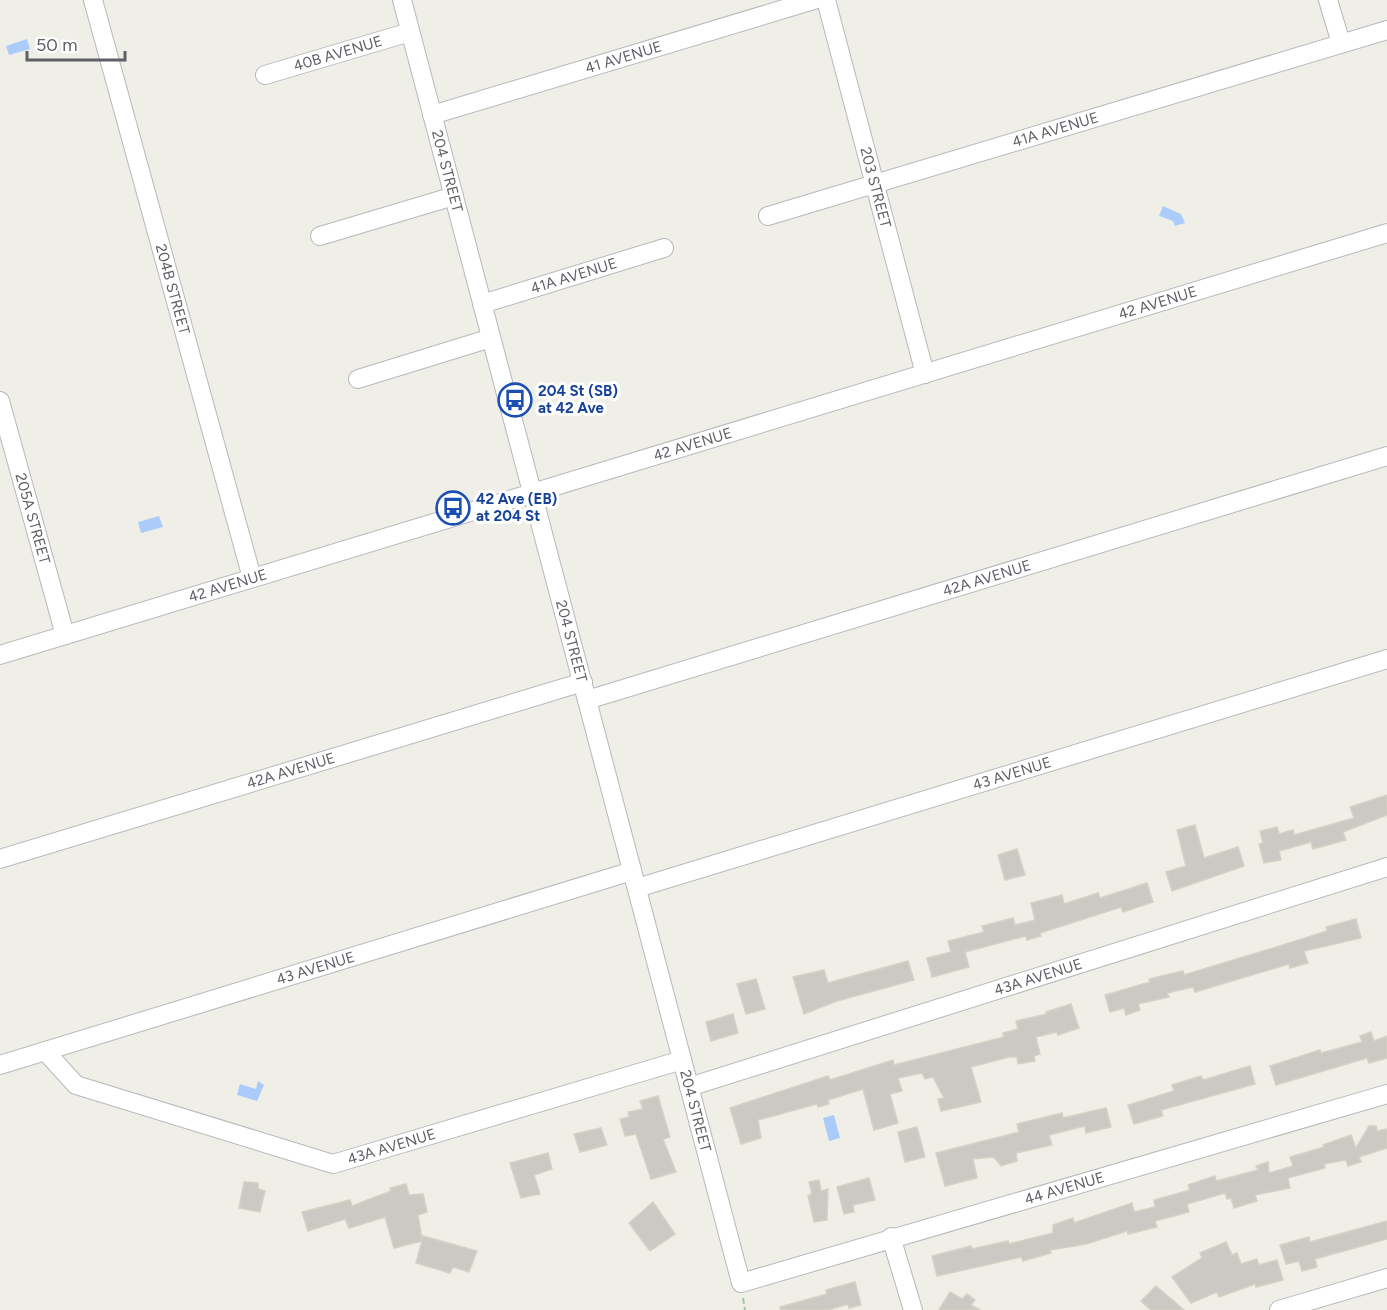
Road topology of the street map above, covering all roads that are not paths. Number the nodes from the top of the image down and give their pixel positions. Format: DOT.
graph roads {
  1 [pos="93,0"];
  2 [pos="402,0"];
  3 [pos="814,0"];
  4 [pos="826,0"];
  5 [pos="1328,0"];
  6 [pos="1387,30"];
  7 [pos="410,32"];
  8 [pos="1341,43"];
  9 [pos="266,75"];
  10 [pos="432,115"];
  11 [pos="873,185"];
  12 [pos="453,196"];
  13 [pos="768,216"];
  14 [pos="1387,233"];
  15 [pos="320,236"];
  16 [pos="664,248"];
  17 [pos="482,304"];
  18 [pos="491,339"];
  19 [pos="925,374"];
  20 [pos="358,379"];
  21 [pos="0,401"];
  22 [pos="1387,456"];
  23 [pos="533,493"];
  24 [pos="252,578"];
  25 [pos="65,635"];
  26 [pos="0,655"];
  27 [pos="1387,659"];
  28 [pos="583,682"];
  29 [pos="587,700"];
  30 [pos="0,860"];
  31 [pos="1387,867"];
  32 [pos="634,879"];
  33 [pos="45,1052"];
  34 [pos="682,1060"];
  35 [pos="0,1065"];
  36 [pos="689,1087"];
  37 [pos="1387,1094"];
  38 [pos="891,1237"];
  39 [pos="1387,1278"];
  40 [pos="741,1283"];
  41 [pos="913,1310"];
  42 [pos="1279,1310"];
  1 -- 24 [label="street, 204B STREET"];
  2 -- 7 [label="street, 204 STREET"];
  3 -- 10 [label="street, 41 AVENUE"];
  4 -- 11 [label="street, 203 STREET"];
  5 -- 8 [label="street"];
  6 -- 8 [label="street, 41A AVENUE"];
  7 -- 9 [label="street, 40B AVENUE"];
  7 -- 10 [label="street, 204 STREET"];
  8 -- 11 [label="street, 41A AVENUE"];
  10 -- 12 [label="street, 204 STREET"];
  11 -- 13 [label="street, 41A AVENUE"];
  11 -- 19 [label="street, 203 STREET"];
  12 -- 15 [label="street"];
  12 -- 17 [label="street, 204 STREET"];
  14 -- 19 [label="street, 42 AVENUE"];
  16 -- 17 [label="street, 41A AVENUE"];
  17 -- 18 [label="street, 204 STREET"];
  18 -- 20 [label="street"];
  18 -- 23 [label="street, 204 STREET"];
  19 -- 23 [label="street, 42 AVENUE"];
  21 -- 25 [label="street, 205A STREET"];
  22 -- 29 [label="street, 42A AVENUE"];
  23 -- 24 [label="street, 42 AVENUE"];
  23 -- 28 [label="street, 204 STREET"];
  24 -- 25 [label="street, 42 AVENUE"];
  25 -- 26 [label="street, 42 AVENUE"];
  27 -- 32 [label="street, 43 AVENUE"];
  28 -- 29 [label="street, 204 STREET"];
  28 -- 30 [label="street, 42A AVENUE"];
  29 -- 32 [label="street, 204 STREET"];
  31 -- 36 [label="street, 43A AVENUE"];
  32 -- 33 [label="street, 43 AVENUE"];
  32 -- 34 [label="street, 204 STREET"];
  33 -- 34 [label="street, 43A AVENUE"];
  33 -- 35 [label="street, 43 AVENUE"];
  34 -- 36 [label="street, 204 STREET"];
  36 -- 40 [label="street, 204 STREET"];
  37 -- 38 [label="street, 44 AVENUE"];
  38 -- 40 [label="street, 44 AVENUE"];
  38 -- 41 [label="street"];
  39 -- 42 [label="street"];
}
